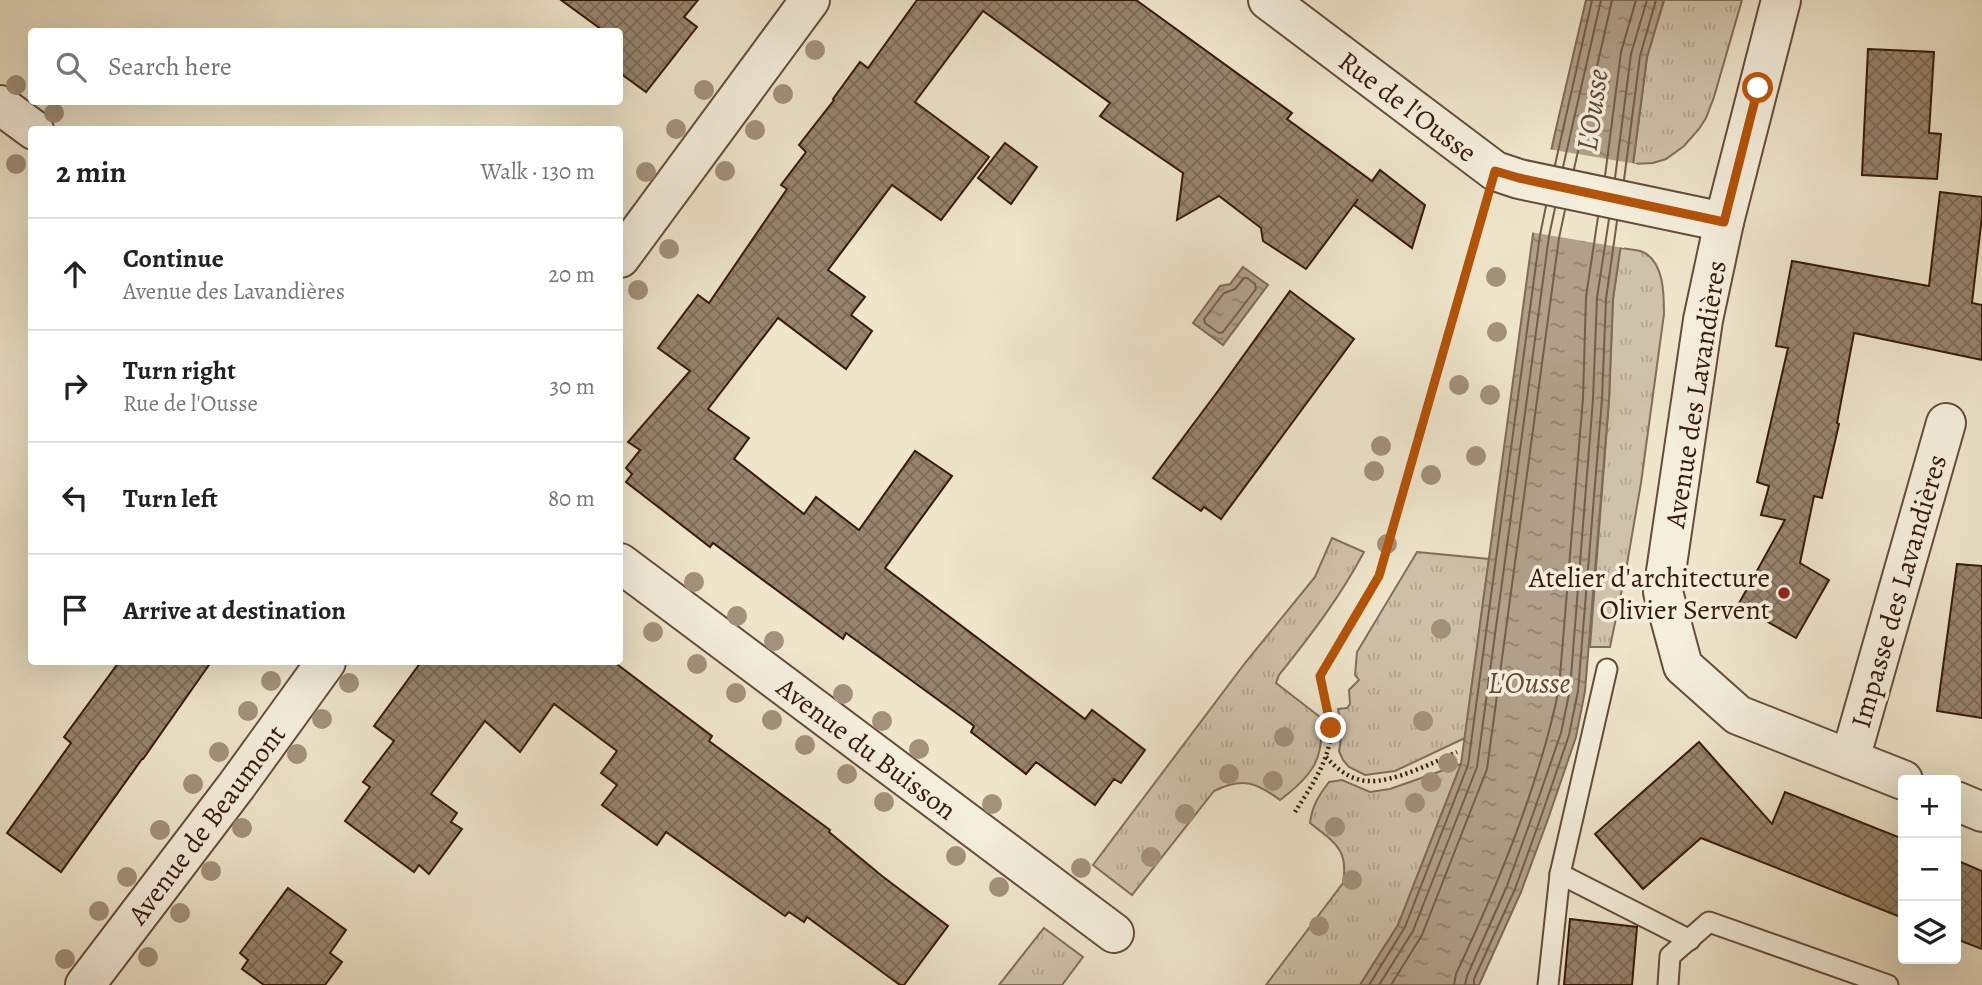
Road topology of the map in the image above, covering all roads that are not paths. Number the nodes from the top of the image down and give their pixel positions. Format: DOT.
graph roads {
  1 [pos="810,0"];
  2 [pos="1268,0"];
  3 [pos="1781,0"];
  4 [pos="0,105"];
  5 [pos="29,126"];
  6 [pos="1724,222"];
  7 [pos="623,254"];
  8 [pos="1946,423"];
  9 [pos="623,565"];
  10 [pos="324,665"];
  11 [pos="1608,669"];
  12 [pos="1850,759"];
  13 [pos="1898,778"];
  14 [pos="1961,803"];
  15 [pos="1982,812"];
  16 [pos="1560,874"];
  17 [pos="1114,933"];
  18 [pos="1690,940"];
  19 [pos="85,985"];
  20 [pos="1548,985"];
  21 [pos="1668,985"];
  22 [pos="1888,985"];
  1 -- 7 [label="street"];
  2 -- 6 [label="street, Rue de l'Ousse"];
  3 -- 6 [label="street, Avenue des Lavandières"];
  4 -- 5 [label="street"];
  6 -- 12 [label="street, Avenue des Lavandières"];
  8 -- 12 [label="street, Impasse des Lavandières"];
  9 -- 17 [label="street, Avenue du Buisson"];
  10 -- 19 [label="street, Avenue de Beaumont"];
  11 -- 16 [label="lane"];
  12 -- 13 [label="street, Avenue des Lavandières"];
  14 -- 15 [label="street"];
  16 -- 18 [label="lane"];
  16 -- 20 [label="lane"];
  18 -- 21 [label="lane"];
  18 -- 22 [label="lane"];
}
